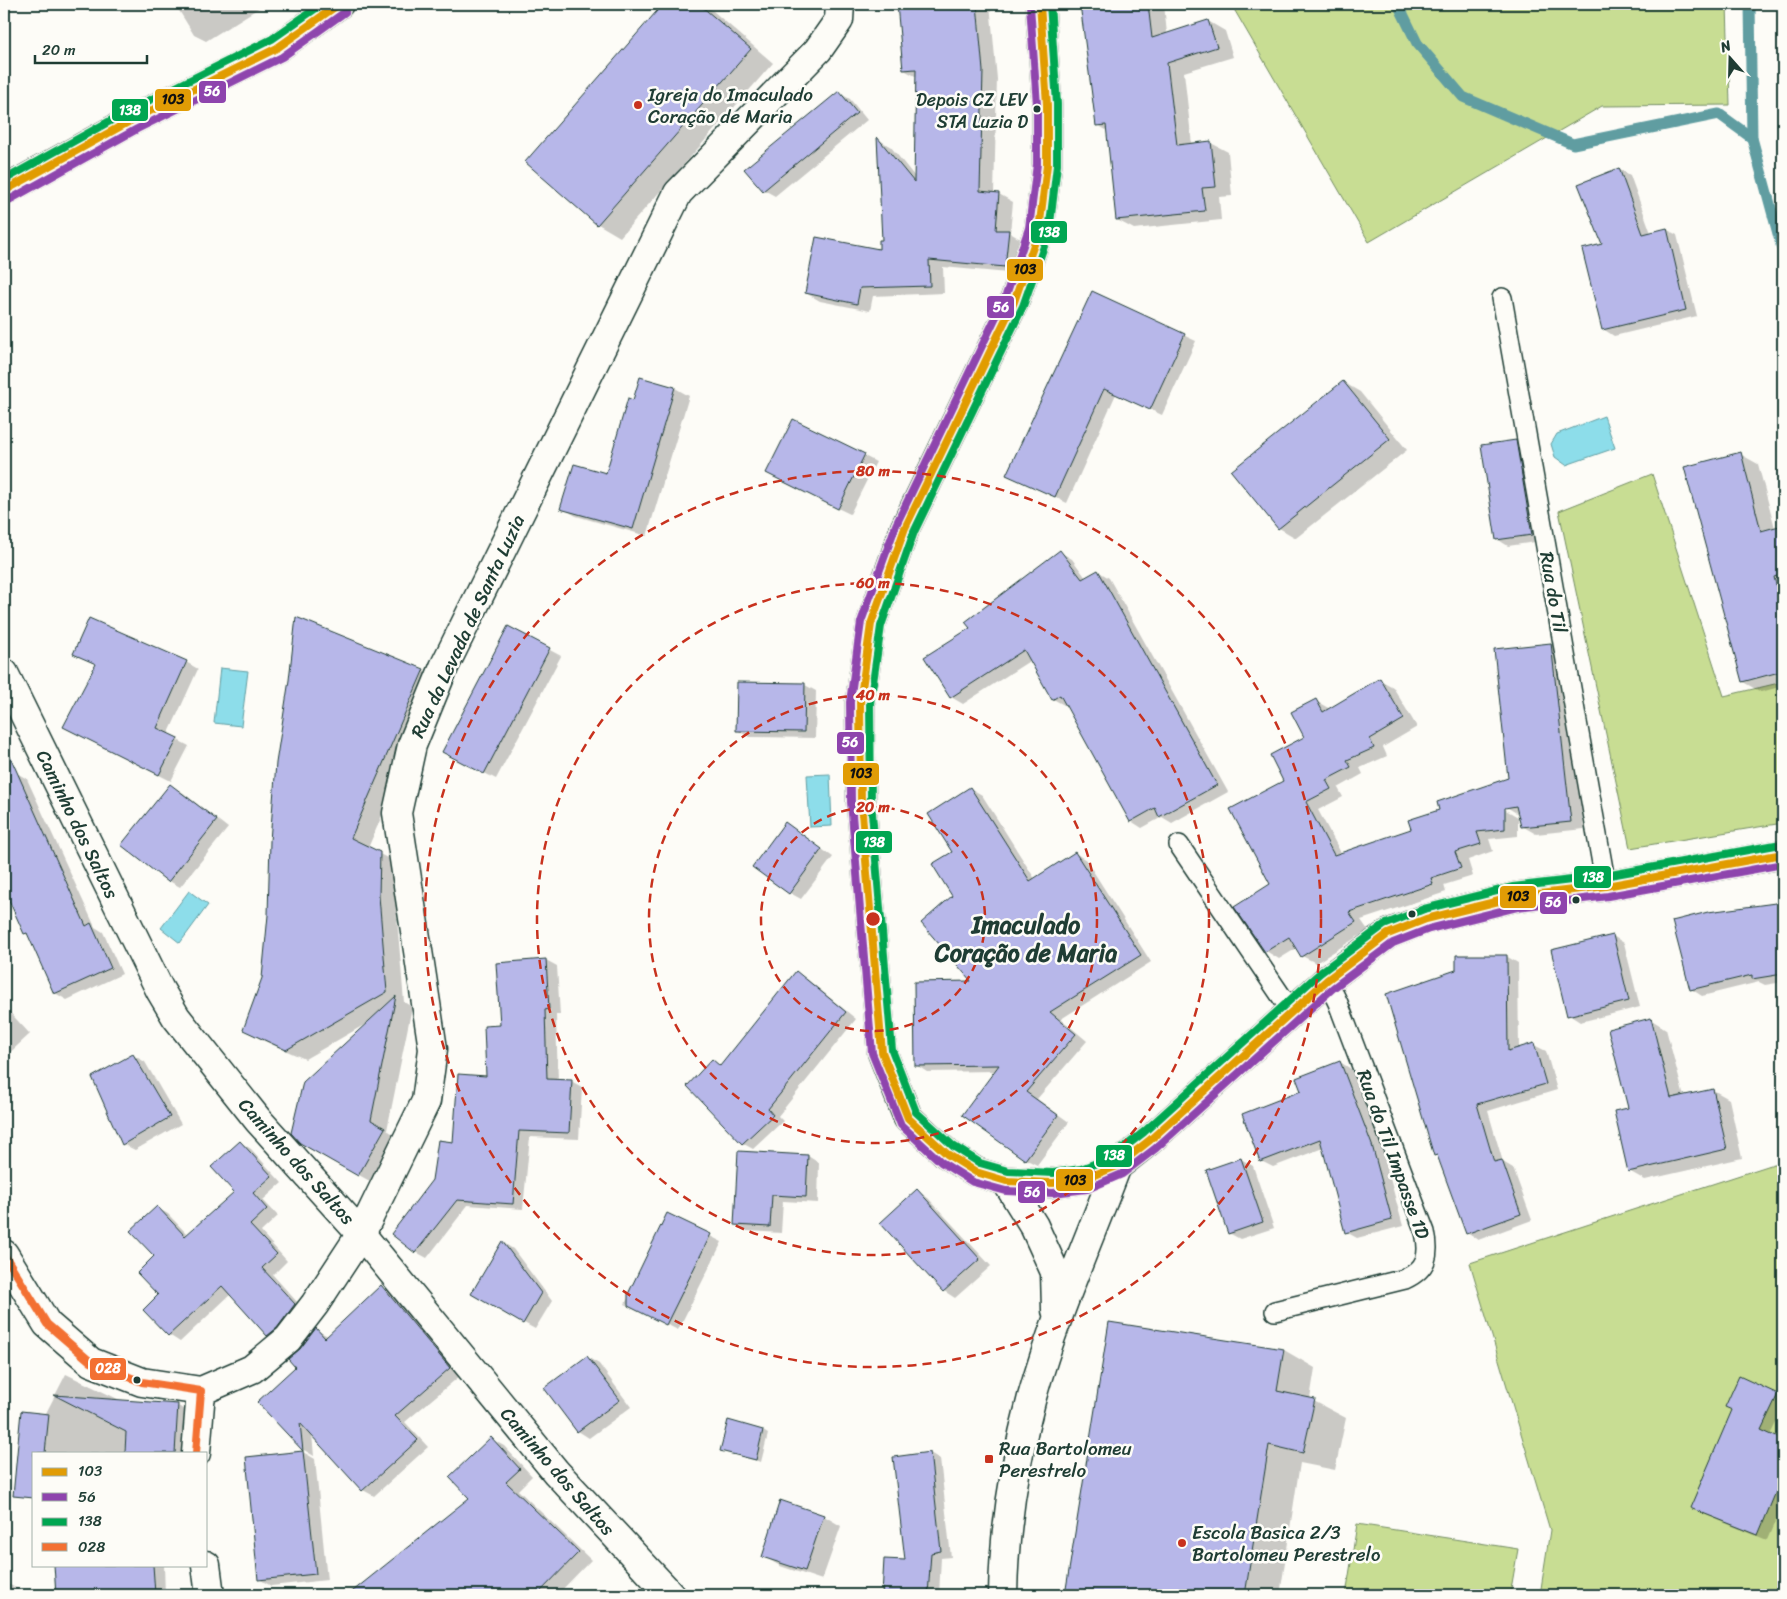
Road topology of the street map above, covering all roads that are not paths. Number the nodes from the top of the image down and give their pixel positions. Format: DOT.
graph roads {
  1 [pos="339,4"];
  2 [pos="840,4"];
  3 [pos="1040,4"];
  4 [pos="4,192"];
  5 [pos="1502,298"];
  6 [pos="4,673"];
  7 [pos="1179,845"];
  8 [pos="1783,854"];
  9 [pos="1606,886"];
  10 [pos="1327,980"];
  11 [pos="1292,1012"];
  12 [pos="1117,1166"];
  13 [pos="1006,1181"];
  14 [pos="361,1234"];
  15 [pos="4,1254"];
  16 [pos="1275,1311"];
  17 [pos="1056,1324"];
  18 [pos="201,1392"];
  19 [pos="196,1452"];
  20 [pos="206,1566"];
  21 [pos="210,1595"];
  22 [pos="671,1595"];
  23 [pos="1004,1595"];
  1 -- 4 [label="street"];
  2 -- 14 [label="street, Rua da Levada de Santa Luzia"];
  3 -- 13 [label="street"];
  5 -- 9 [label="lane, Rua do Til"];
  6 -- 14 [label="street, Caminho dos Saltos"];
  7 -- 11 [label="lane"];
  8 -- 9 [label="street"];
  9 -- 10 [label="street"];
  10 -- 11 [label="street"];
  10 -- 16 [label="lane, Rua do Til Impasse 1D"];
  11 -- 12 [label="street"];
  12 -- 13 [label="street"];
  12 -- 17 [label="street"];
  13 -- 17 [label="street"];
  14 -- 18 [label="street, Rua da Levada de Santa Luzia"];
  14 -- 22 [label="street, Caminho dos Saltos"];
  15 -- 18 [label="street"];
  17 -- 23 [label="street"];
  18 -- 19 [label="street"];
  20 -- 21 [label="street"];
}
